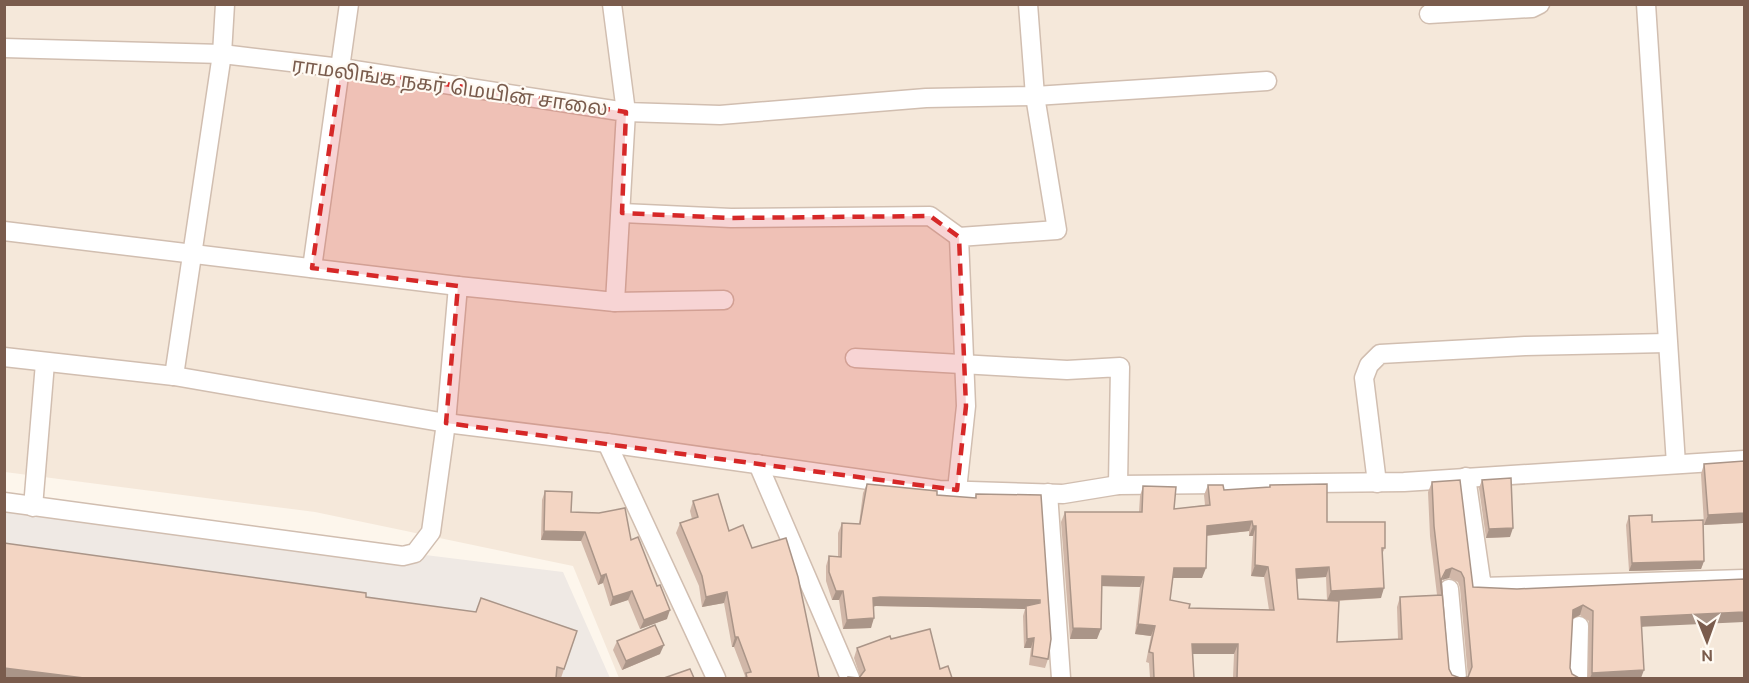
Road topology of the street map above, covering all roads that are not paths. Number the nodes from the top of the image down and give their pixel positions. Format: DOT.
graph roads {
  1 [pos="225,4"];
  2 [pos="349,4"];
  3 [pos="612,4"];
  4 [pos="1028,4"];
  5 [pos="1540,4"];
  6 [pos="1646,4"];
  7 [pos="1429,14"];
  8 [pos="4,48"];
  9 [pos="222,54"];
  10 [pos="341,68"];
  11 [pos="1267,81"];
  12 [pos="1035,96"];
  13 [pos="626,112"];
  14 [pos="622,213"];
  15 [pos="4,231"];
  16 [pos="959,237"];
  17 [pos="192,254"];
  18 [pos="312,268"];
  19 [pos="458,286"];
  20 [pos="724,300"];
  21 [pos="615,302"];
  22 [pos="1667,343"];
  23 [pos="4,357"];
  24 [pos="855,358"];
  25 [pos="45,363"];
  26 [pos="964,363"];
  27 [pos="174,376"];
  28 [pos="446,423"];
  29 [pos="607,443"];
  30 [pos="1744,460"];
  31 [pos="758,464"];
  32 [pos="1676,464"];
  33 [pos="1466,477"];
  34 [pos="1377,483"];
  35 [pos="1118,485"];
  36 [pos="957,490"];
  37 [pos="1048,493"];
  38 [pos="4,502"];
  39 [pos="33,507"];
  40 [pos="1744,579"];
  41 [pos="1449,589"];
  42 [pos="1579,626"];
  43 [pos="716,678"];
  44 [pos="850,678"];
  45 [pos="1061,678"];
  46 [pos="1457,678"];
  47 [pos="1578,678"];
  1 -- 9 [label="street"];
  2 -- 10 [label="street"];
  3 -- 13 [label="street"];
  4 -- 12 [label="street"];
  5 -- 7 [label="street"];
  6 -- 22 [label="street"];
  8 -- 9 [label="street, ராமலிங்க நகர் மெயின் சாலை"];
  9 -- 10 [label="street, ராமலிங்க நகர் மெயின் சாலை"];
  9 -- 17 [label="street"];
  10 -- 13 [label="street, ராமலிங்க நகர் மெயின் சாலை"];
  10 -- 18 [label="street"];
  11 -- 12 [label="street"];
  12 -- 13 [label="street"];
  12 -- 16 [label="street"];
  13 -- 14 [label="street, ராமலிங்க நகர் மெயின் சாலை"];
  14 -- 16 [label="street"];
  14 -- 21 [label="street, ராமலிங்க நகர் மெயின் சாலை"];
  15 -- 17 [label="street"];
  16 -- 26 [label="street"];
  17 -- 18 [label="street"];
  17 -- 27 [label="street"];
  18 -- 19 [label="street"];
  19 -- 21 [label="street"];
  19 -- 28 [label="street"];
  20 -- 21 [label="street"];
  22 -- 32 [label="street"];
  22 -- 34 [label="street"];
  23 -- 25 [label="street"];
  24 -- 26 [label="street"];
  25 -- 27 [label="street"];
  25 -- 39 [label="street"];
  26 -- 35 [label="street"];
  26 -- 36 [label="street"];
  27 -- 28 [label="street"];
  28 -- 29 [label="street"];
  28 -- 39 [label="street"];
  29 -- 31 [label="street"];
  29 -- 43 [label="street"];
  30 -- 32 [label="street"];
  31 -- 36 [label="street"];
  31 -- 44 [label="street"];
  32 -- 33 [label="street"];
  33 -- 34 [label="street"];
  33 -- 40 [label="street"];
  34 -- 35 [label="street"];
  35 -- 37 [label="street"];
  36 -- 37 [label="street"];
  37 -- 45 [label="street"];
  38 -- 39 [label="street"];
  41 -- 46 [label="street"];
  42 -- 47 [label="street"];
}
